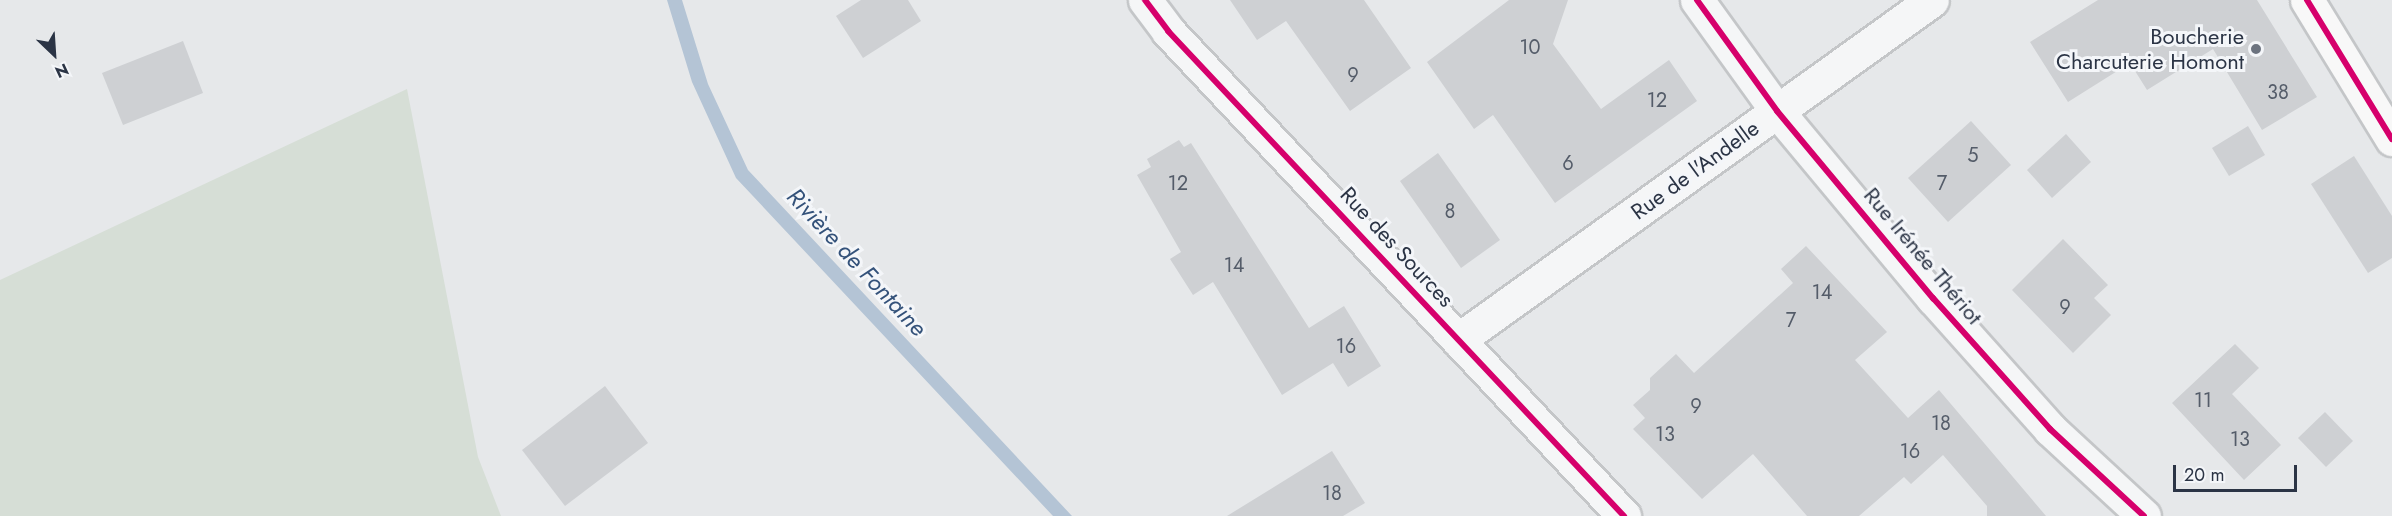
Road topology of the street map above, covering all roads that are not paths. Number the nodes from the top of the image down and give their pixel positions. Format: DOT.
graph roads {
  1 [pos="1145,0"];
  2 [pos="1697,0"];
  3 [pos="1932,0"];
  4 [pos="2307,0"];
  5 [pos="1777,111"];
  6 [pos="2392,139"];
  7 [pos="1458,340"];
  8 [pos="1624,516"];
  9 [pos="2144,516"];
  1 -- 7 [label="street, Rue des Sources"];
  2 -- 5 [label="street, Rue Irénée Thériot"];
  3 -- 5 [label="street, Rue de l'Andelle"];
  4 -- 6 [label="street"];
  5 -- 7 [label="street, Rue de l'Andelle"];
  5 -- 9 [label="street, Rue Irénée Thériot"];
  7 -- 8 [label="street, Rue des Sources"];
}
